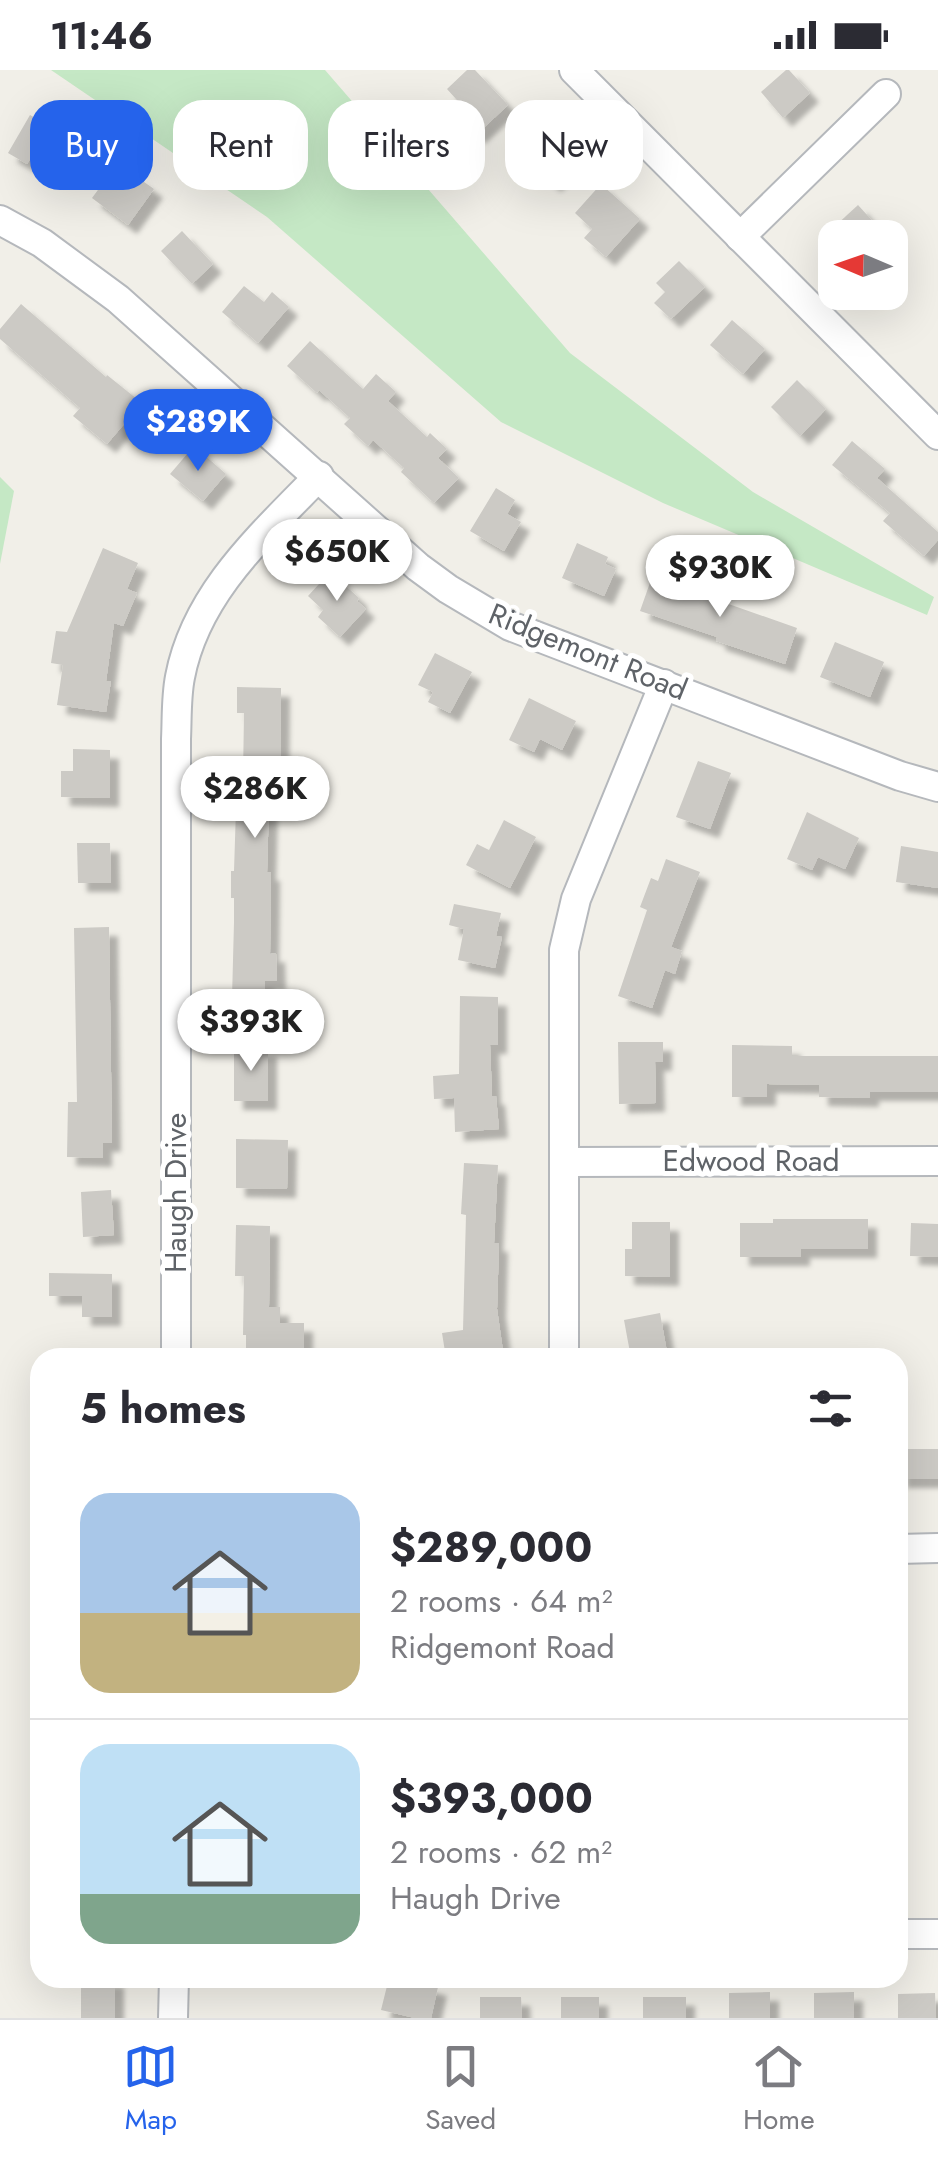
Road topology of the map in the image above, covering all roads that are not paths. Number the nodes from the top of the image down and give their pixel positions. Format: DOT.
graph roads {
  1 [pos="574,70"];
  2 [pos="886,94"];
  3 [pos="0,220"];
  4 [pos="740,237"];
  5 [pos="938,435"];
  6 [pos="319,476"];
  7 [pos="664,684"];
  8 [pos="938,786"];
  9 [pos="938,1161"];
  10 [pos="565,1162"];
  11 [pos="176,1348"];
  12 [pos="564,1348"];
  13 [pos="938,1548"];
  14 [pos="908,1549"];
  15 [pos="908,1934"];
  16 [pos="938,1934"];
  17 [pos="174,1988"];
  18 [pos="173,2018"];
  1 -- 4 [label="street"];
  2 -- 4 [label="street"];
  3 -- 6 [label="street, Ridgemont Road"];
  4 -- 5 [label="street"];
  6 -- 7 [label="street, Ridgemont Road"];
  6 -- 11 [label="street, Haugh Drive"];
  7 -- 8 [label="street, Ridgemont Road"];
  7 -- 10 [label="street"];
  9 -- 10 [label="street, Edwood Road"];
  10 -- 12 [label="street"];
  13 -- 14 [label="street"];
  15 -- 16 [label="street"];
  17 -- 18 [label="street"];
}
